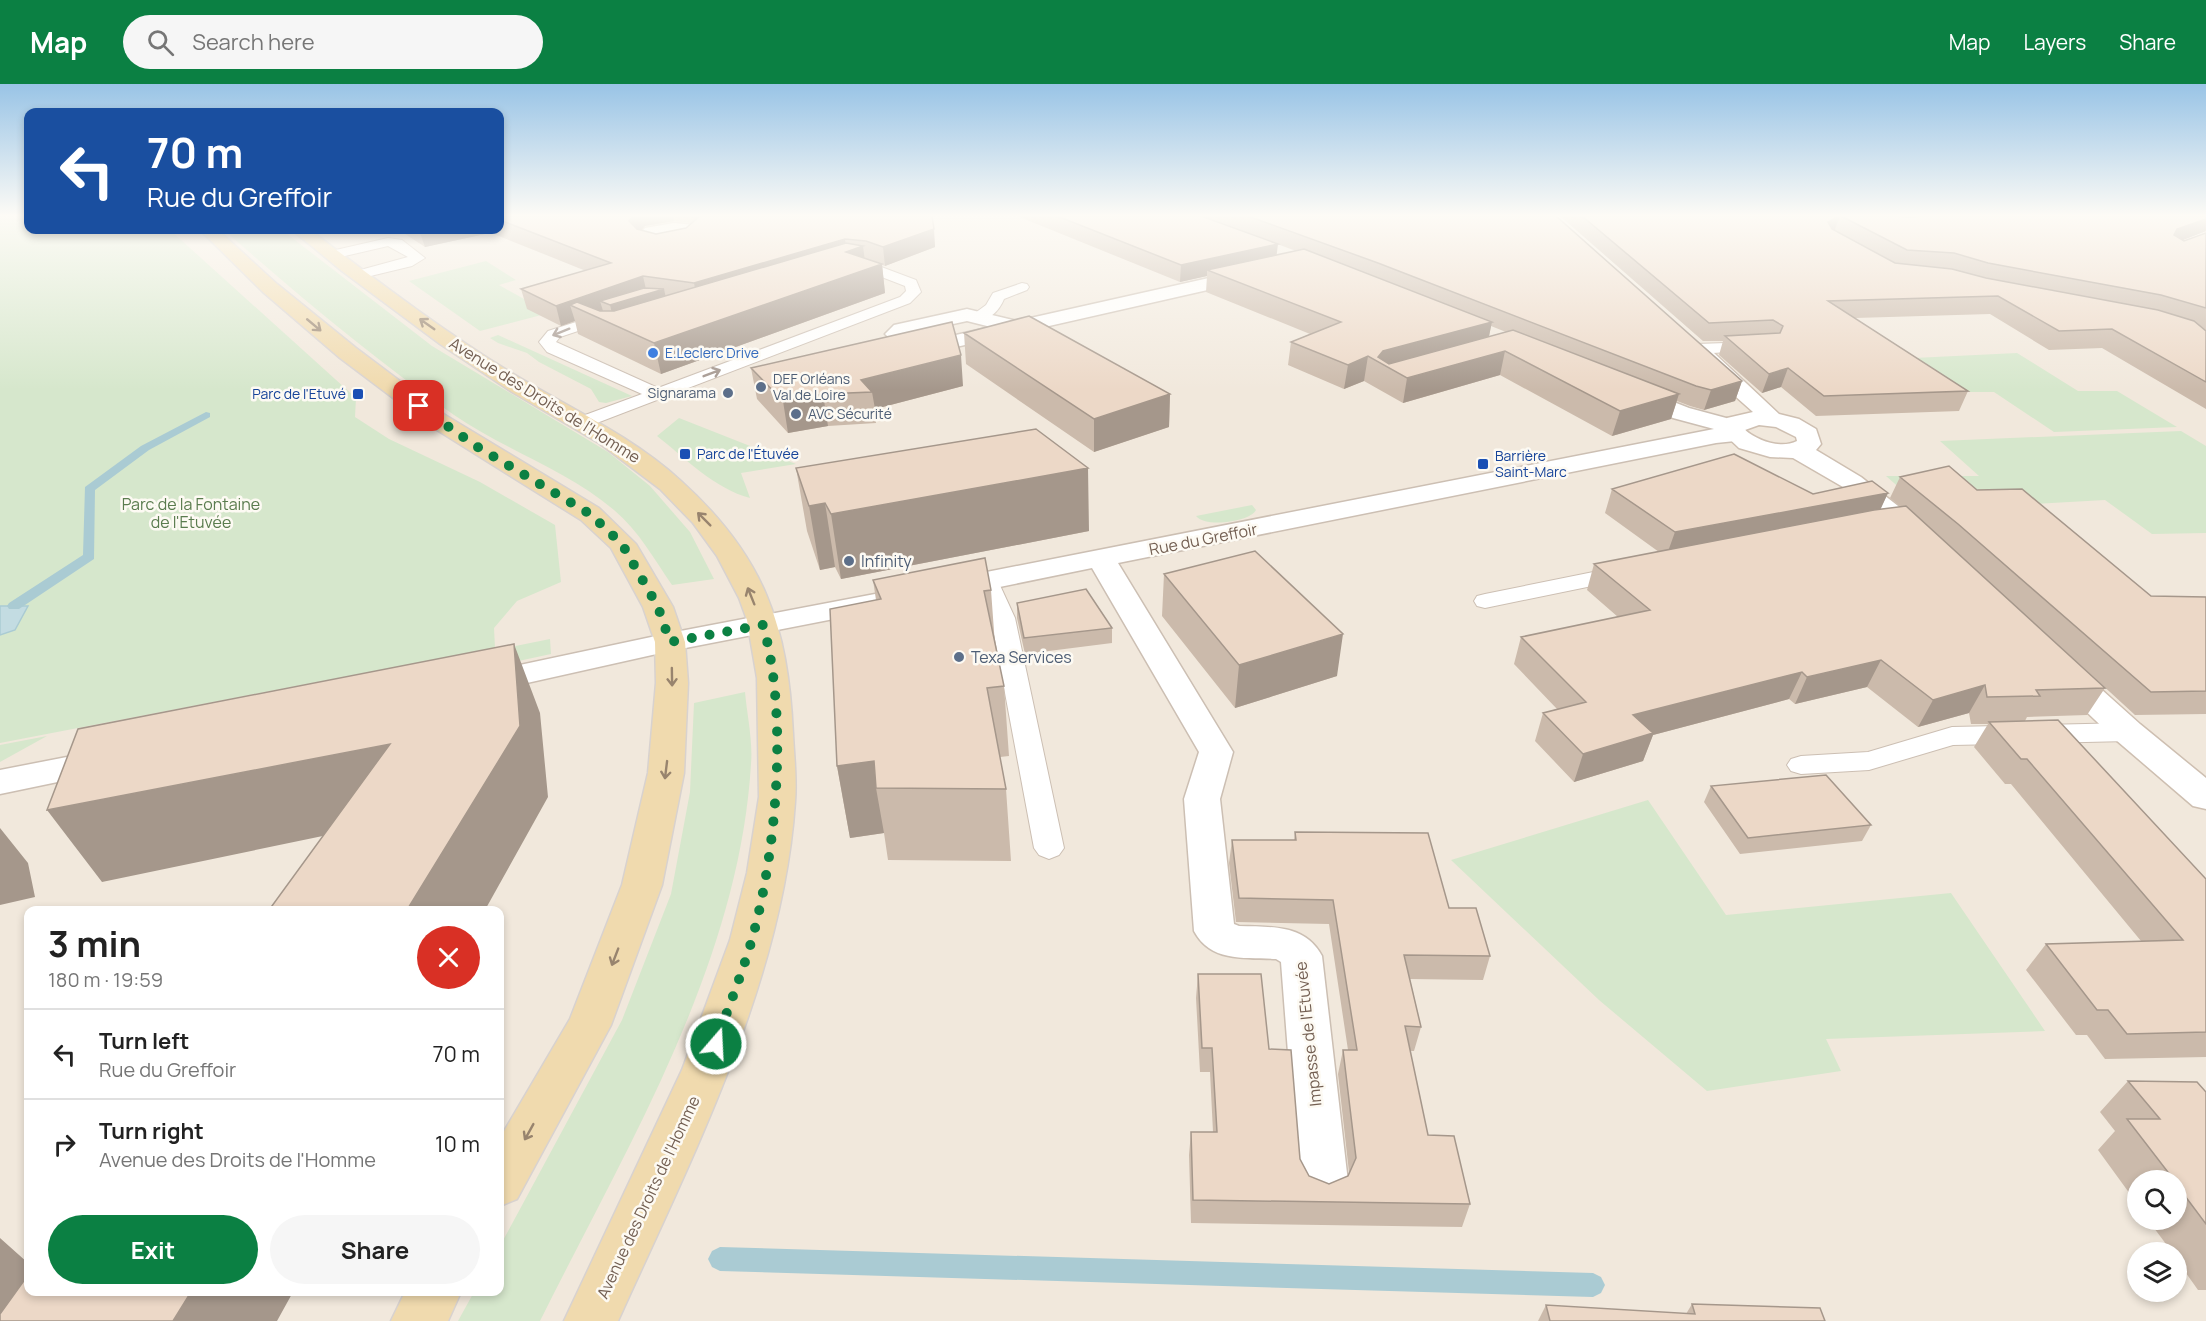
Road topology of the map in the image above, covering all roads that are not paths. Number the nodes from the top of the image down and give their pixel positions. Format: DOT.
graph roads {
  1 [pos="256,274"];
  2 [pos="363,274"];
  3 [pos="886,274"];
  4 [pos="1254,274"];
  5 [pos="358,275"];
  6 [pos="1022,287"];
  7 [pos="627,310"];
  8 [pos="864,315"];
  9 [pos="979,316"];
  10 [pos="585,323"];
  11 [pos="1016,327"];
  12 [pos="901,329"];
  13 [pos="1678,334"];
  14 [pos="610,335"];
  15 [pos="1767,346"];
  16 [pos="1696,349"];
  17 [pos="1611,384"];
  18 [pos="658,394"];
  19 [pos="1681,413"];
  20 [pos="1770,419"];
  21 [pos="583,422"];
  22 [pos="1734,431"];
  23 [pos="1686,443"];
  24 [pos="1797,450"];
  25 [pos="1904,523"];
  26 [pos="1873,525"];
  27 [pos="1941,557"];
  28 [pos="1101,559"];
  29 [pos="1640,570"];
  30 [pos="987,581"];
  31 [pos="1485,601"];
  32 [pos="763,625"];
  33 [pos="670,642"];
  34 [pos="2041,652"];
  35 [pos="454,689"];
  36 [pos="2128,732"];
  37 [pos="138,755"];
  38 [pos="1801,765"];
  39 [pos="0,782"];
  40 [pos="2203,791"];
  41 [pos="1049,848"];
  42 [pos="504,1176"];
  43 [pos="1323,1182"];
  44 [pos="433,1296"];
  45 [pos="418,1321"];
  46 [pos="591,1321"];
  1 -- 33 [label="main road, one-way"];
  2 -- 5 [label="lane"];
  3 -- 8 [label="lane"];
  4 -- 11 [label="street"];
  21 -- 5 [label="main road, Avenue des Droits de l'Homme, one-way"];
  6 -- 9 [label="lane"];
  7 -- 10 [label="lane"];
  8 -- 12 [label="lane"];
  18 -- 8 [label="lane, one-way"];
  9 -- 11 [label="street"];
  9 -- 12 [label="street"];
  10 -- 14 [label="lane"];
  10 -- 18 [label="lane, one-way"];
  11 -- 12 [label="street"];
  13 -- 16 [label="street"];
  15 -- 16 [label="lane"];
  16 -- 20 [label="street"];
  17 -- 19 [label="street"];
  18 -- 21 [label="lane"];
  19 -- 22 [label="street"];
  19 -- 23 [label="street"];
  20 -- 22 [label="street, Rue du Greffoir"];
  20 -- 24 [label="street"];
  32 -- 21 [label="main road, Avenue des Droits de l'Homme, one-way"];
  22 -- 23 [label="street, Rue du Greffoir"];
  22 -- 24 [label="street"];
  23 -- 28 [label="street, Rue du Greffoir"];
  24 -- 25 [label="street"];
  25 -- 26 [label="lane"];
  25 -- 27 [label="street"];
  28 -- 30 [label="street, Rue du Greffoir"];
  28 -- 43 [label="street, Impasse de l'Etuvée"];
  29 -- 31 [label="lane"];
  30 -- 32 [label="street, Rue du Greffoir"];
  30 -- 41 [label="lane"];
  32 -- 33 [label="street, Rue du Greffoir"];
  32 -- 46 [label="main road, Avenue des Droits de l'Homme"];
  33 -- 35 [label="street, Rue du Greffoir"];
  33 -- 42 [label="main road, one-way"];
  34 -- 36 [label="street"];
  36 -- 38 [label="lane"];
  36 -- 40 [label="street"];
  37 -- 39 [label="street"];
  44 -- 45 [label="main road"];
}
